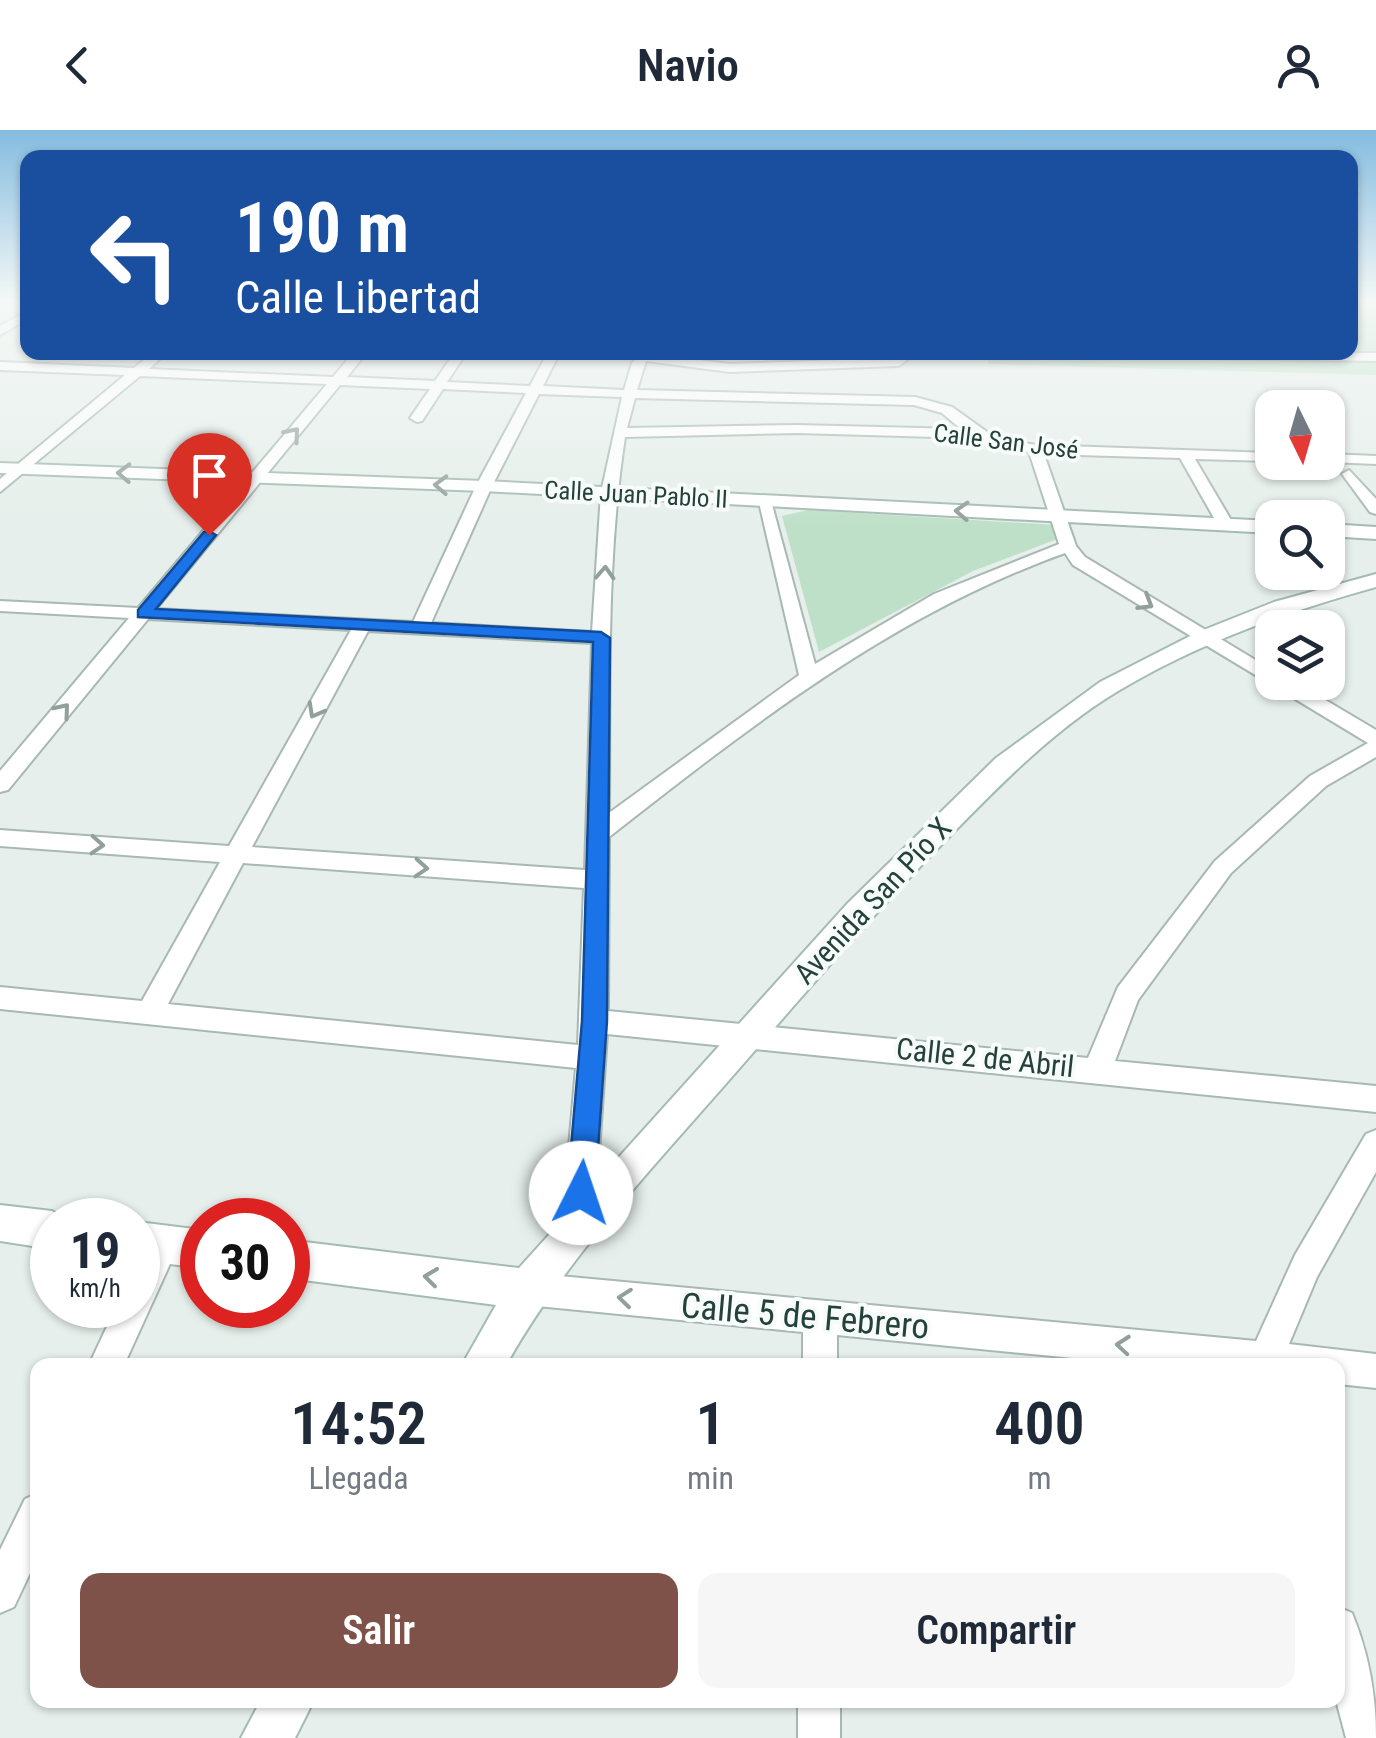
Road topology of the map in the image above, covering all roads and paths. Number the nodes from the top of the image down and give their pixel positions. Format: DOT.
graph roads {
  1 [pos="133,375"];
  2 [pos="205,375"];
  3 [pos="343,375"];
  4 [pos="446,375"];
  5 [pos="542,375"];
  6 [pos="636,375"];
  7 [pos="338,381"];
  8 [pos="440,386"];
  9 [pos="535,390"];
  10 [pos="632,394"];
  11 [pos="417,418"];
  12 [pos="619,433"];
  13 [pos="975,434"];
  14 [pos="1035,449"];
  15 [pos="1185,454"];
  16 [pos="1255,456"];
  17 [pos="1345,459"];
  18 [pos="1376,460"];
  19 [pos="0,468"];
  20 [pos="22,469"];
  21 [pos="1349,474"];
  22 [pos="256,478"];
  23 [pos="484,486"];
  24 [pos="0,488"];
  25 [pos="609,494"];
  26 [pos="764,500"];
  27 [pos="1376,509"];
  28 [pos="1060,517"];
  29 [pos="1226,524"];
  30 [pos="1255,526"];
  31 [pos="1345,531"];
  32 [pos="1376,533"];
  33 [pos="1068,546"];
  34 [pos="1376,580"];
  35 [pos="0,606"];
  36 [pos="144,614"];
  37 [pos="362,626"];
  38 [pos="419,629"];
  39 [pos="601,638"];
  40 [pos="1204,638"];
  41 [pos="1255,668"];
  42 [pos="808,674"];
  43 [pos="1310,700"];
  44 [pos="1376,739"];
  45 [pos="1376,748"];
  46 [pos="0,785"];
  47 [pos="600,832"];
  48 [pos="0,838"];
  49 [pos="235,856"];
  50 [pos="599,880"];
  51 [pos="0,998"];
  52 [pos="149,1013"];
  53 [pos="594,1021"];
  54 [pos="752,1034"];
  55 [pos="592,1058"];
  56 [pos="1097,1070"];
  57 [pos="1376,1099"];
  58 [pos="1376,1144"];
  59 [pos="0,1224"];
  60 [pos="578,1226"];
  61 [pos="30,1227"];
  62 [pos="310,1262"];
  63 [pos="527,1289"];
  64 [pos="820,1318"];
  65 [pos="123,1328"];
  66 [pos="109,1358"];
  67 [pos="487,1358"];
  68 [pos="820,1358"];
  69 [pos="1235,1358"];
  70 [pos="1267,1358"];
  71 [pos="1345,1368"];
  72 [pos="1376,1372"];
  73 [pos="30,1529"];
  74 [pos="0,1593"];
  75 [pos="1345,1653"];
  76 [pos="284,1708"];
  77 [pos="819,1708"];
  78 [pos="266,1738"];
  79 [pos="819,1738"];
  80 [pos="1367,1738"];
  1 -- 20 [label="street"];
  2 -- 7 [label="street"];
  3 -- 7 [label="street"];
  4 -- 8 [label="street"];
  5 -- 9 [label="street"];
  6 -- 10 [label="street"];
  7 -- 8 [label="street"];
  22 -- 7 [label="street, one-way"];
  8 -- 9 [label="street"];
  8 -- 11 [label="street"];
  9 -- 10 [label="street"];
  9 -- 23 [label="street"];
  10 -- 12 [label="street"];
  10 -- 13 [label="street"];
  12 -- 13 [label="street, Calle San José"];
  12 -- 25 [label="street"];
  13 -- 14 [label="street, Calle San José"];
  14 -- 15 [label="street, Calle San José"];
  14 -- 28 [label="street"];
  15 -- 16 [label="street, Calle San José"];
  15 -- 29 [label="street"];
  17 -- 18 [label="street"];
  19 -- 20 [label="street, Calle Juan Pablo II"];
  22 -- 20 [label="street, Calle Juan Pablo II, one-way"];
  20 -- 24 [label="street"];
  21 -- 27 [label="street"];
  23 -- 22 [label="street, Calle Juan Pablo II, one-way"];
  22 -- 36 [label="street"];
  23 -- 25 [label="street, Calle Juan Pablo II"];
  23 -- 38 [label="street"];
  25 -- 26 [label="street, Calle Juan Pablo II"];
  39 -- 25 [label="street, one-way"];
  28 -- 26 [label="street, Calle Juan Pablo II, one-way"];
  26 -- 42 [label="street"];
  28 -- 29 [label="street, Calle Juan Pablo II"];
  28 -- 33 [label="street"];
  29 -- 30 [label="street, Calle Juan Pablo II"];
  31 -- 32 [label="street"];
  33 -- 40 [label="street, one-way"];
  33 -- 42 [label="street"];
  34 -- 40 [label="street, Avenida San Pío X"];
  35 -- 36 [label="street"];
  36 -- 37 [label="street"];
  46 -- 36 [label="street, one-way"];
  37 -- 38 [label="street"];
  37 -- 49 [label="street, one-way"];
  38 -- 39 [label="street"];
  39 -- 47 [label="street"];
  40 -- 41 [label="street"];
  40 -- 54 [label="street, Avenida San Pío X"];
  42 -- 47 [label="street"];
  43 -- 44 [label="street"];
  45 -- 56 [label="street"];
  47 -- 50 [label="street"];
  48 -- 49 [label="street, one-way"];
  49 -- 50 [label="street, one-way"];
  49 -- 52 [label="street"];
  50 -- 53 [label="street"];
  51 -- 52 [label="street"];
  52 -- 55 [label="street"];
  53 -- 54 [label="street, Calle 2 de Abril"];
  53 -- 55 [label="street"];
  54 -- 56 [label="street, Calle 2 de Abril"];
  54 -- 60 [label="street, Avenida San Pío X"];
  55 -- 60 [label="street"];
  56 -- 57 [label="street, Calle 2 de Abril"];
  58 -- 70 [label="street"];
  59 -- 61 [label="street"];
  60 -- 63 [label="street, Avenida San Pío X"];
  63 -- 62 [label="street, Calle 5 de Febrero, one-way"];
  64 -- 63 [label="street, Calle 5 de Febrero, one-way"];
  63 -- 67 [label="street, Avenida San Pío X"];
  64 -- 68 [label="street"];
  69 -- 64 [label="street, Calle 5 de Febrero, one-way"];
  65 -- 66 [label="street"];
  71 -- 72 [label="street"];
  73 -- 74 [label="street"];
  75 -- 80 [label="street"];
  76 -- 78 [label="street"];
  77 -- 79 [label="street"];
}
